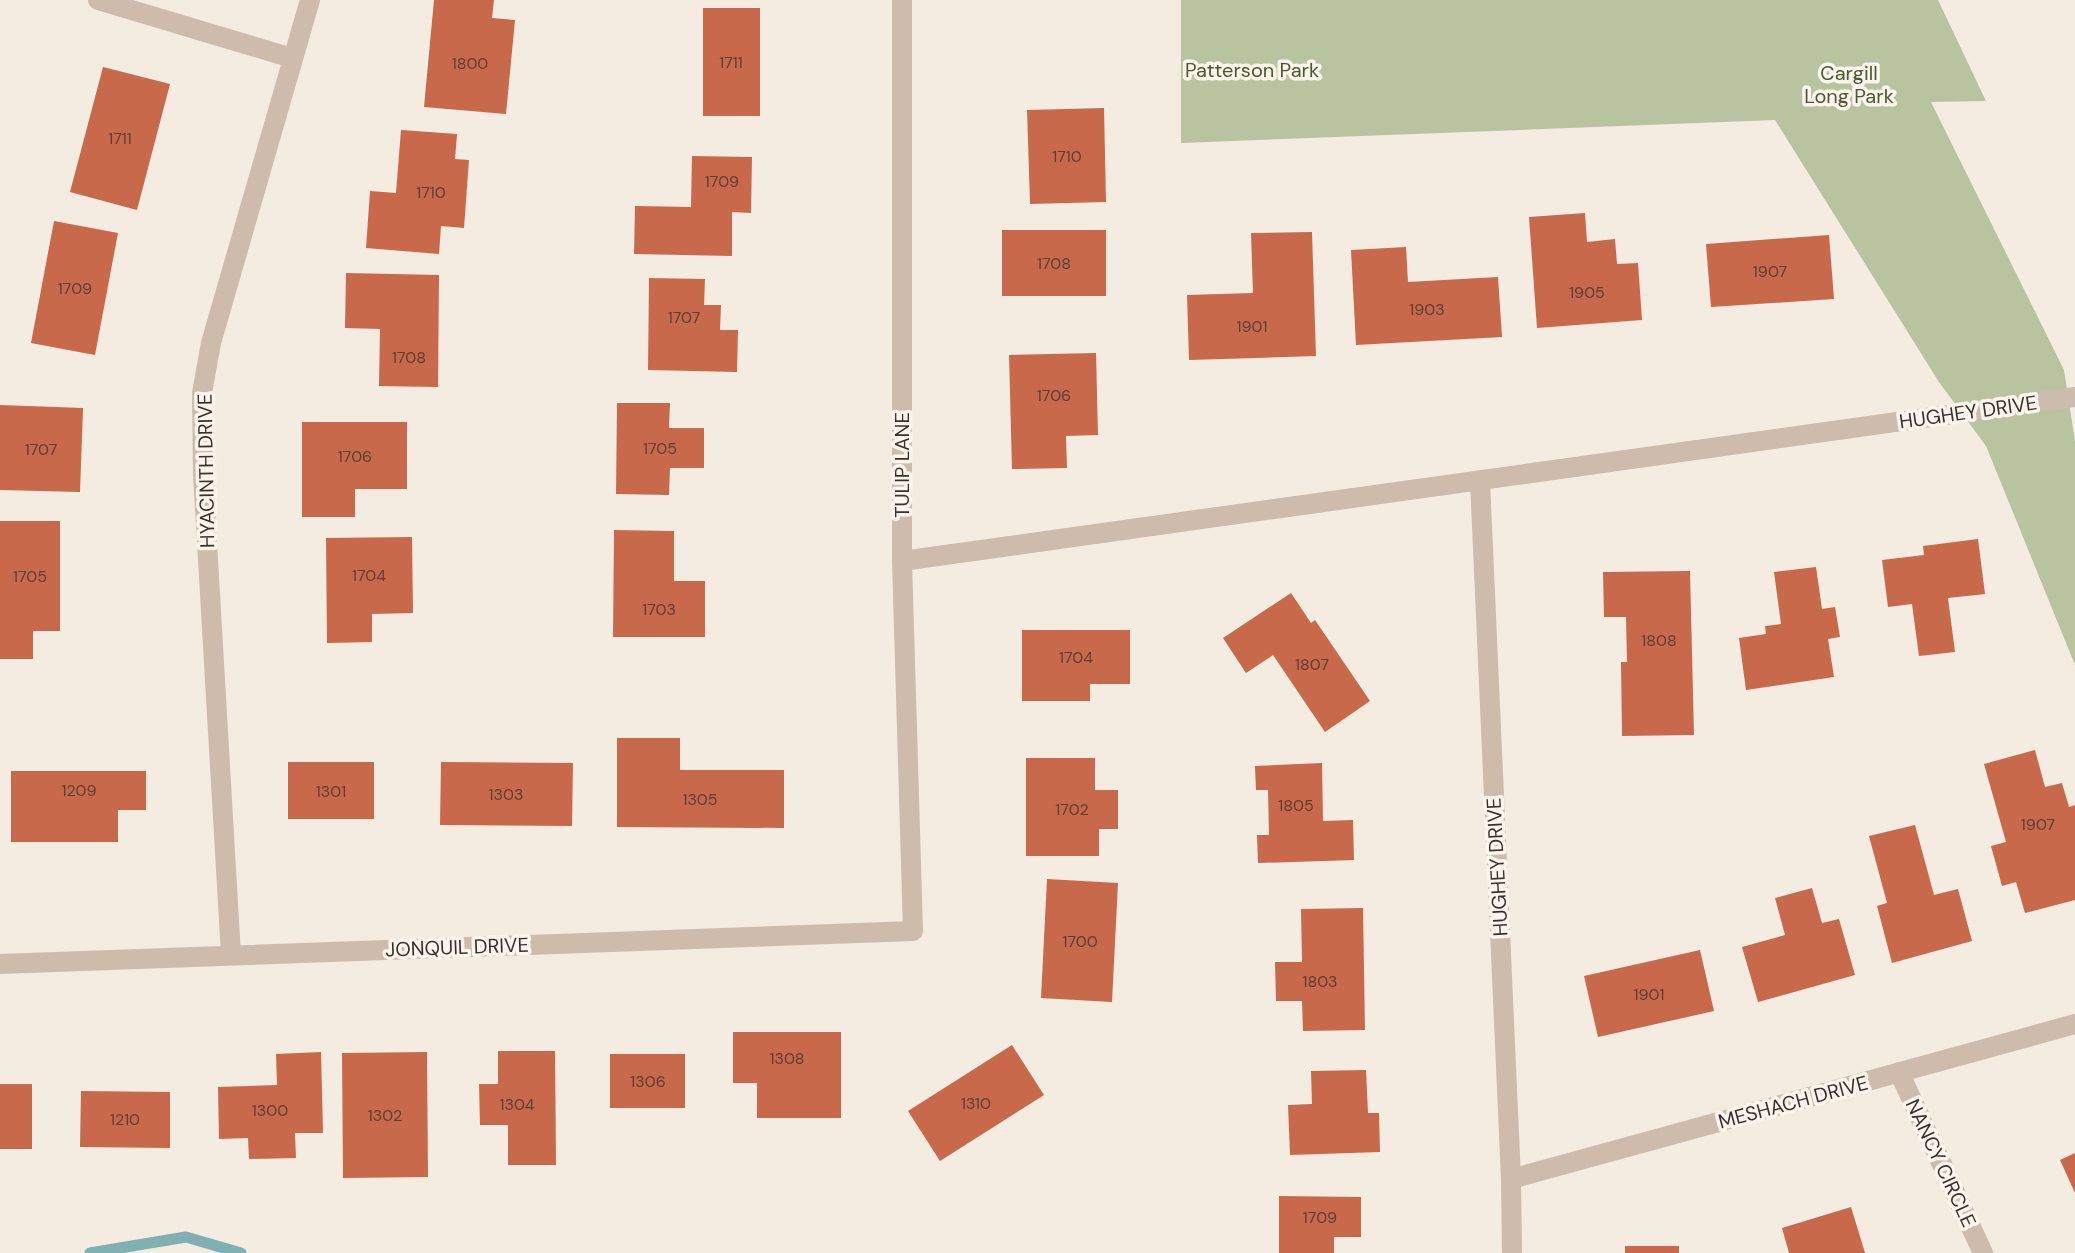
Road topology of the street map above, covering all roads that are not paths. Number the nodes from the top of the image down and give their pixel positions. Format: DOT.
graph roads {
  1 [pos="98,0"];
  2 [pos="310,0"];
  3 [pos="902,0"];
  4 [pos="292,58"];
  5 [pos="2075,397"];
  6 [pos="1480,481"];
  7 [pos="902,561"];
  8 [pos="913,931"];
  9 [pos="231,955"];
  10 [pos="0,964"];
  11 [pos="2075,1024"];
  12 [pos="1899,1072"];
  13 [pos="1511,1179"];
  14 [pos="1512,1253"];
  15 [pos="1983,1253"];
  1 -- 4 [label="street"];
  2 -- 4 [label="street, HYACINTH DRIVE"];
  3 -- 7 [label="street, TULIP LANE"];
  4 -- 9 [label="street, HYACINTH DRIVE"];
  5 -- 6 [label="street, HUGHEY DRIVE"];
  6 -- 7 [label="street, HUGHEY DRIVE"];
  6 -- 13 [label="street, HUGHEY DRIVE"];
  7 -- 8 [label="street, TULIP LANE"];
  8 -- 9 [label="street, JONQUIL DRIVE"];
  9 -- 10 [label="street, JONQUIL DRIVE"];
  11 -- 12 [label="street, MESHACH DRIVE"];
  12 -- 13 [label="street, MESHACH DRIVE"];
  12 -- 15 [label="street, NANCY CIRCLE"];
  13 -- 14 [label="street, HUGHEY DRIVE"];
}
